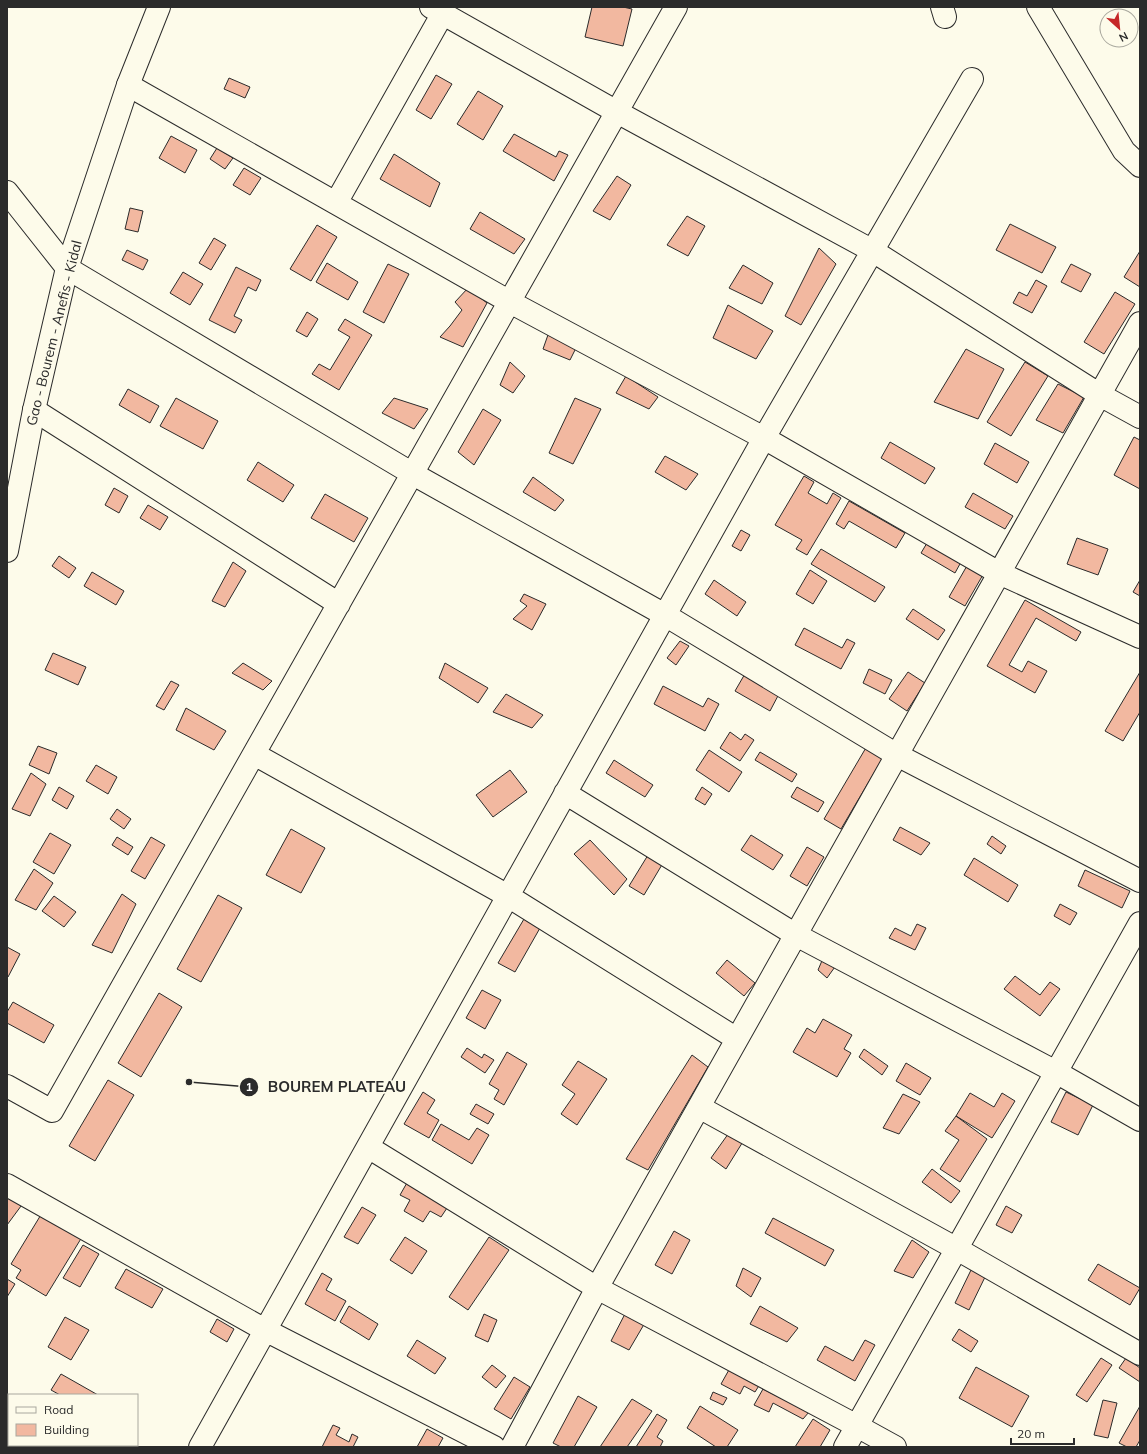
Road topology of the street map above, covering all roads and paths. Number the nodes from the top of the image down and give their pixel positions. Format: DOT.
graph roads {
  1 [pos="159,7"];
  2 [pos="676,7"];
  3 [pos="1038,7"];
  4 [pos="437,10"];
  5 [pos="972,79"];
  6 [pos="128,85"];
  7 [pos="617,112"];
  8 [pos="1140,166"];
  9 [pos="7,192"];
  10 [pos="336,203"];
  11 [pos="872,251"];
  12 [pos="67,268"];
  13 [pos="510,302"];
  14 [pos="1140,323"];
  15 [pos="1100,395"];
  16 [pos="34,410"];
  17 [pos="1140,417"];
  18 [pos="764,438"];
  19 [pos="412,474"];
  20 [pos="7,551"];
  21 [pos="999,573"];
  22 [pos="339,604"];
  23 [pos="665,615"];
  24 [pos="1140,637"];
  25 [pos="254,754"];
  26 [pos="897,755"];
  27 [pos="565,793"];
  28 [pos="1140,881"];
  29 [pos="508,896"];
  30 [pos="1140,923"];
  31 [pos="796,934"];
  32 [pos="737,1039"];
  33 [pos="1056,1072"];
  34 [pos="7,1086"];
  35 [pos="699,1107"];
  36 [pos="1140,1120"];
  37 [pos="368,1147"];
  38 [pos="7,1185"];
  39 [pos="957,1249"];
  40 [pos="597,1288"];
  41 [pos="265,1330"];
  42 [pos="1140,1354"];
  43 [pos="857,1426"];
  44 [pos="200,1447"];
  45 [pos="494,1447"];
  46 [pos="512,1447"];
  47 [pos="845,1447"];
  48 [pos="895,1447"];
  1 -- 6 [label="street, Gao - Bourem - Anefis - Kidal"];
  2 -- 7 [label="street"];
  3 -- 8 [label="street"];
  4 -- 7 [label="street"];
  4 -- 10 [label="street"];
  5 -- 11 [label="street"];
  6 -- 10 [label="street"];
  6 -- 12 [label="street, Gao - Bourem - Anefis - Kidal"];
  7 -- 11 [label="street"];
  7 -- 13 [label="street"];
  9 -- 12 [label="street"];
  10 -- 13 [label="street"];
  11 -- 15 [label="street"];
  11 -- 18 [label="street"];
  12 -- 16 [label="street, Gao - Bourem - Anefis - Kidal"];
  12 -- 19 [label="street"];
  13 -- 18 [label="street"];
  13 -- 19 [label="street"];
  14 -- 15 [label="street"];
  15 -- 17 [label="street"];
  15 -- 21 [label="street"];
  16 -- 20 [label="street, Gao - Bourem - Anefis - Kidal"];
  16 -- 22 [label="street"];
  18 -- 21 [label="street"];
  18 -- 23 [label="street"];
  19 -- 22 [label="street"];
  19 -- 23 [label="street"];
  21 -- 24 [label="street"];
  21 -- 26 [label="street"];
  22 -- 25 [label="street"];
  23 -- 26 [label="street"];
  23 -- 27 [label="street"];
  25 -- 29 [label="street"];
  25 -- 34 [label="street"];
  26 -- 28 [label="street"];
  26 -- 31 [label="street"];
  27 -- 29 [label="street"];
  27 -- 31 [label="street"];
  29 -- 32 [label="street"];
  29 -- 37 [label="street"];
  30 -- 33 [label="street"];
  31 -- 32 [label="street"];
  31 -- 33 [label="street"];
  32 -- 35 [label="street"];
  33 -- 36 [label="street"];
  33 -- 39 [label="street"];
  35 -- 39 [label="street"];
  35 -- 40 [label="street"];
  37 -- 40 [label="street"];
  37 -- 41 [label="street"];
  38 -- 41 [label="street"];
  39 -- 42 [label="street"];
  39 -- 43 [label="street"];
  40 -- 43 [label="street"];
  40 -- 46 [label="street"];
  41 -- 44 [label="street"];
  41 -- 45 [label="street"];
  43 -- 47 [label="street"];
  43 -- 48 [label="street"];
}
